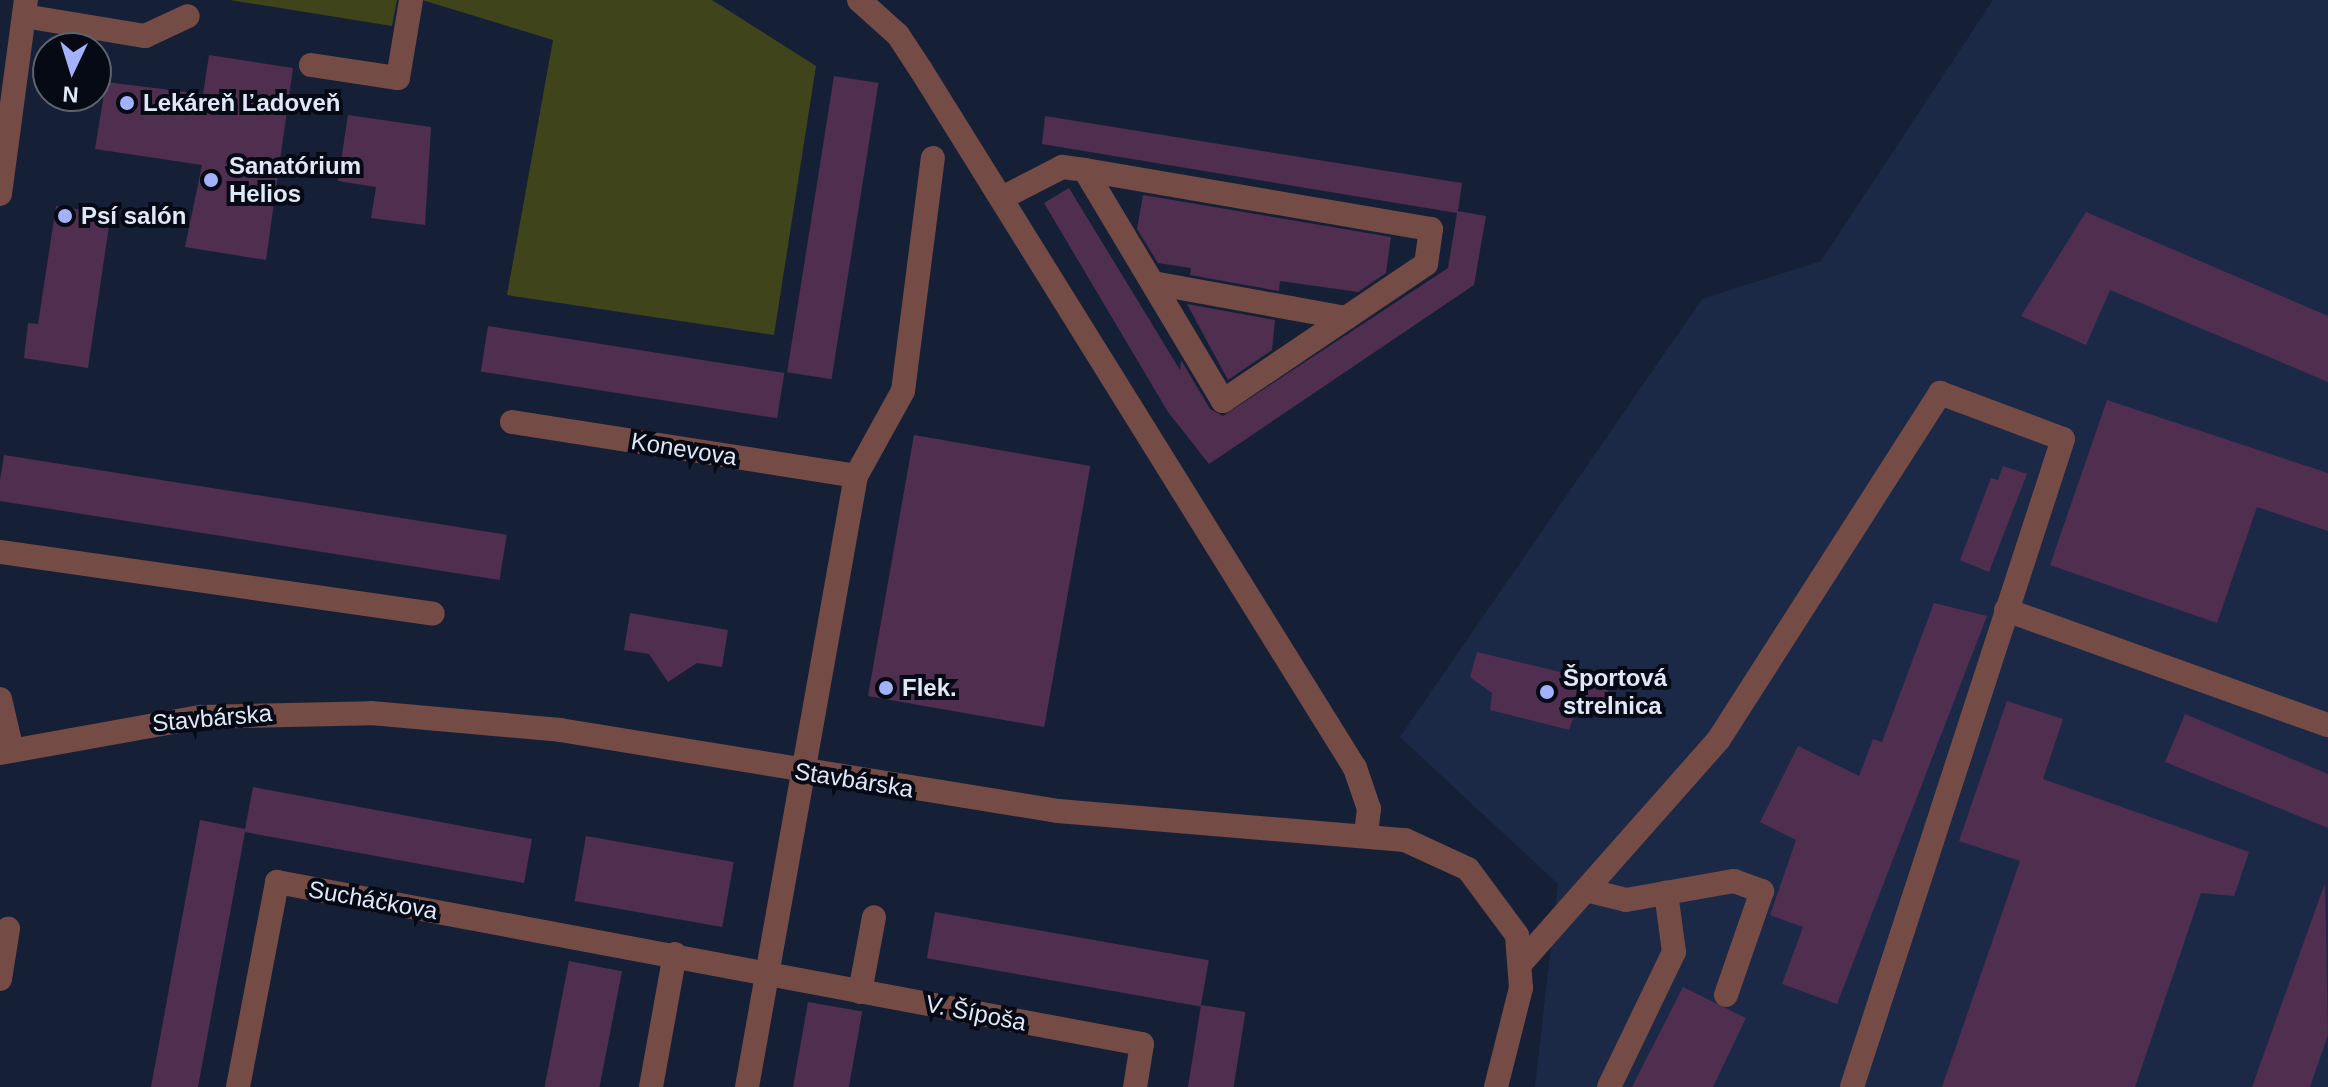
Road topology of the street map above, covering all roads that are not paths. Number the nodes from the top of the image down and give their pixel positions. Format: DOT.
graph roads {
  1 [pos="411,0"];
  2 [pos="859,0"];
  3 [pos="25,8"];
  4 [pos="188,16"];
  5 [pos="311,65"];
  6 [pos="933,158"];
  7 [pos="1085,170"];
  8 [pos="0,194"];
  9 [pos="1002,198"];
  10 [pos="1153,283"];
  11 [pos="1346,318"];
  12 [pos="512,422"];
  13 [pos="856,476"];
  14 [pos="0,552"];
  15 [pos="2006,610"];
  16 [pos="433,614"];
  17 [pos="0,699"];
  18 [pos="2328,725"];
  19 [pos="6,752"];
  20 [pos="805,773"];
  21 [pos="1366,834"];
  22 [pos="1590,891"];
  23 [pos="1666,893"];
  24 [pos="874,917"];
  25 [pos="4,943"];
  26 [pos="675,954"];
  27 [pos="1521,963"];
  28 [pos="767,976"];
  29 [pos="0,979"];
  30 [pos="860,992"];
  31 [pos="1726,995"];
  32 [pos="238,1087"];
  33 [pos="651,1087"];
  34 [pos="747,1087"];
  35 [pos="1135,1087"];
  36 [pos="1496,1087"];
  37 [pos="1609,1087"];
  38 [pos="1852,1087"];
  1 -- 5 [label="street"];
  2 -- 9 [label="street"];
  3 -- 4 [label="street"];
  3 -- 8 [label="street"];
  6 -- 13 [label="street"];
  7 -- 9 [label="street"];
  7 -- 10 [label="street"];
  7 -- 11 [label="street"];
  9 -- 21 [label="street"];
  10 -- 11 [label="street"];
  10 -- 11 [label="street"];
  12 -- 13 [label="street, Konevova"];
  13 -- 20 [label="street"];
  14 -- 16 [label="street"];
  15 -- 18 [label="street"];
  15 -- 22 [label="street"];
  15 -- 38 [label="street"];
  17 -- 19 [label="street"];
  19 -- 20 [label="street, Stavbárska"];
  20 -- 21 [label="street, Stavbárska"];
  20 -- 28 [label="street"];
  21 -- 27 [label="street, Stavbárska"];
  22 -- 23 [label="street"];
  22 -- 27 [label="street"];
  23 -- 31 [label="street"];
  23 -- 37 [label="street"];
  24 -- 30 [label="street"];
  25 -- 29 [label="street"];
  26 -- 28 [label="street, Sucháčkova"];
  26 -- 32 [label="street, Sucháčkova"];
  26 -- 33 [label="street"];
  27 -- 36 [label="street, Stavbárska"];
  28 -- 30 [label="street, V. Šípoša"];
  28 -- 34 [label="street"];
  30 -- 35 [label="street, V. Šípoša"];
}
